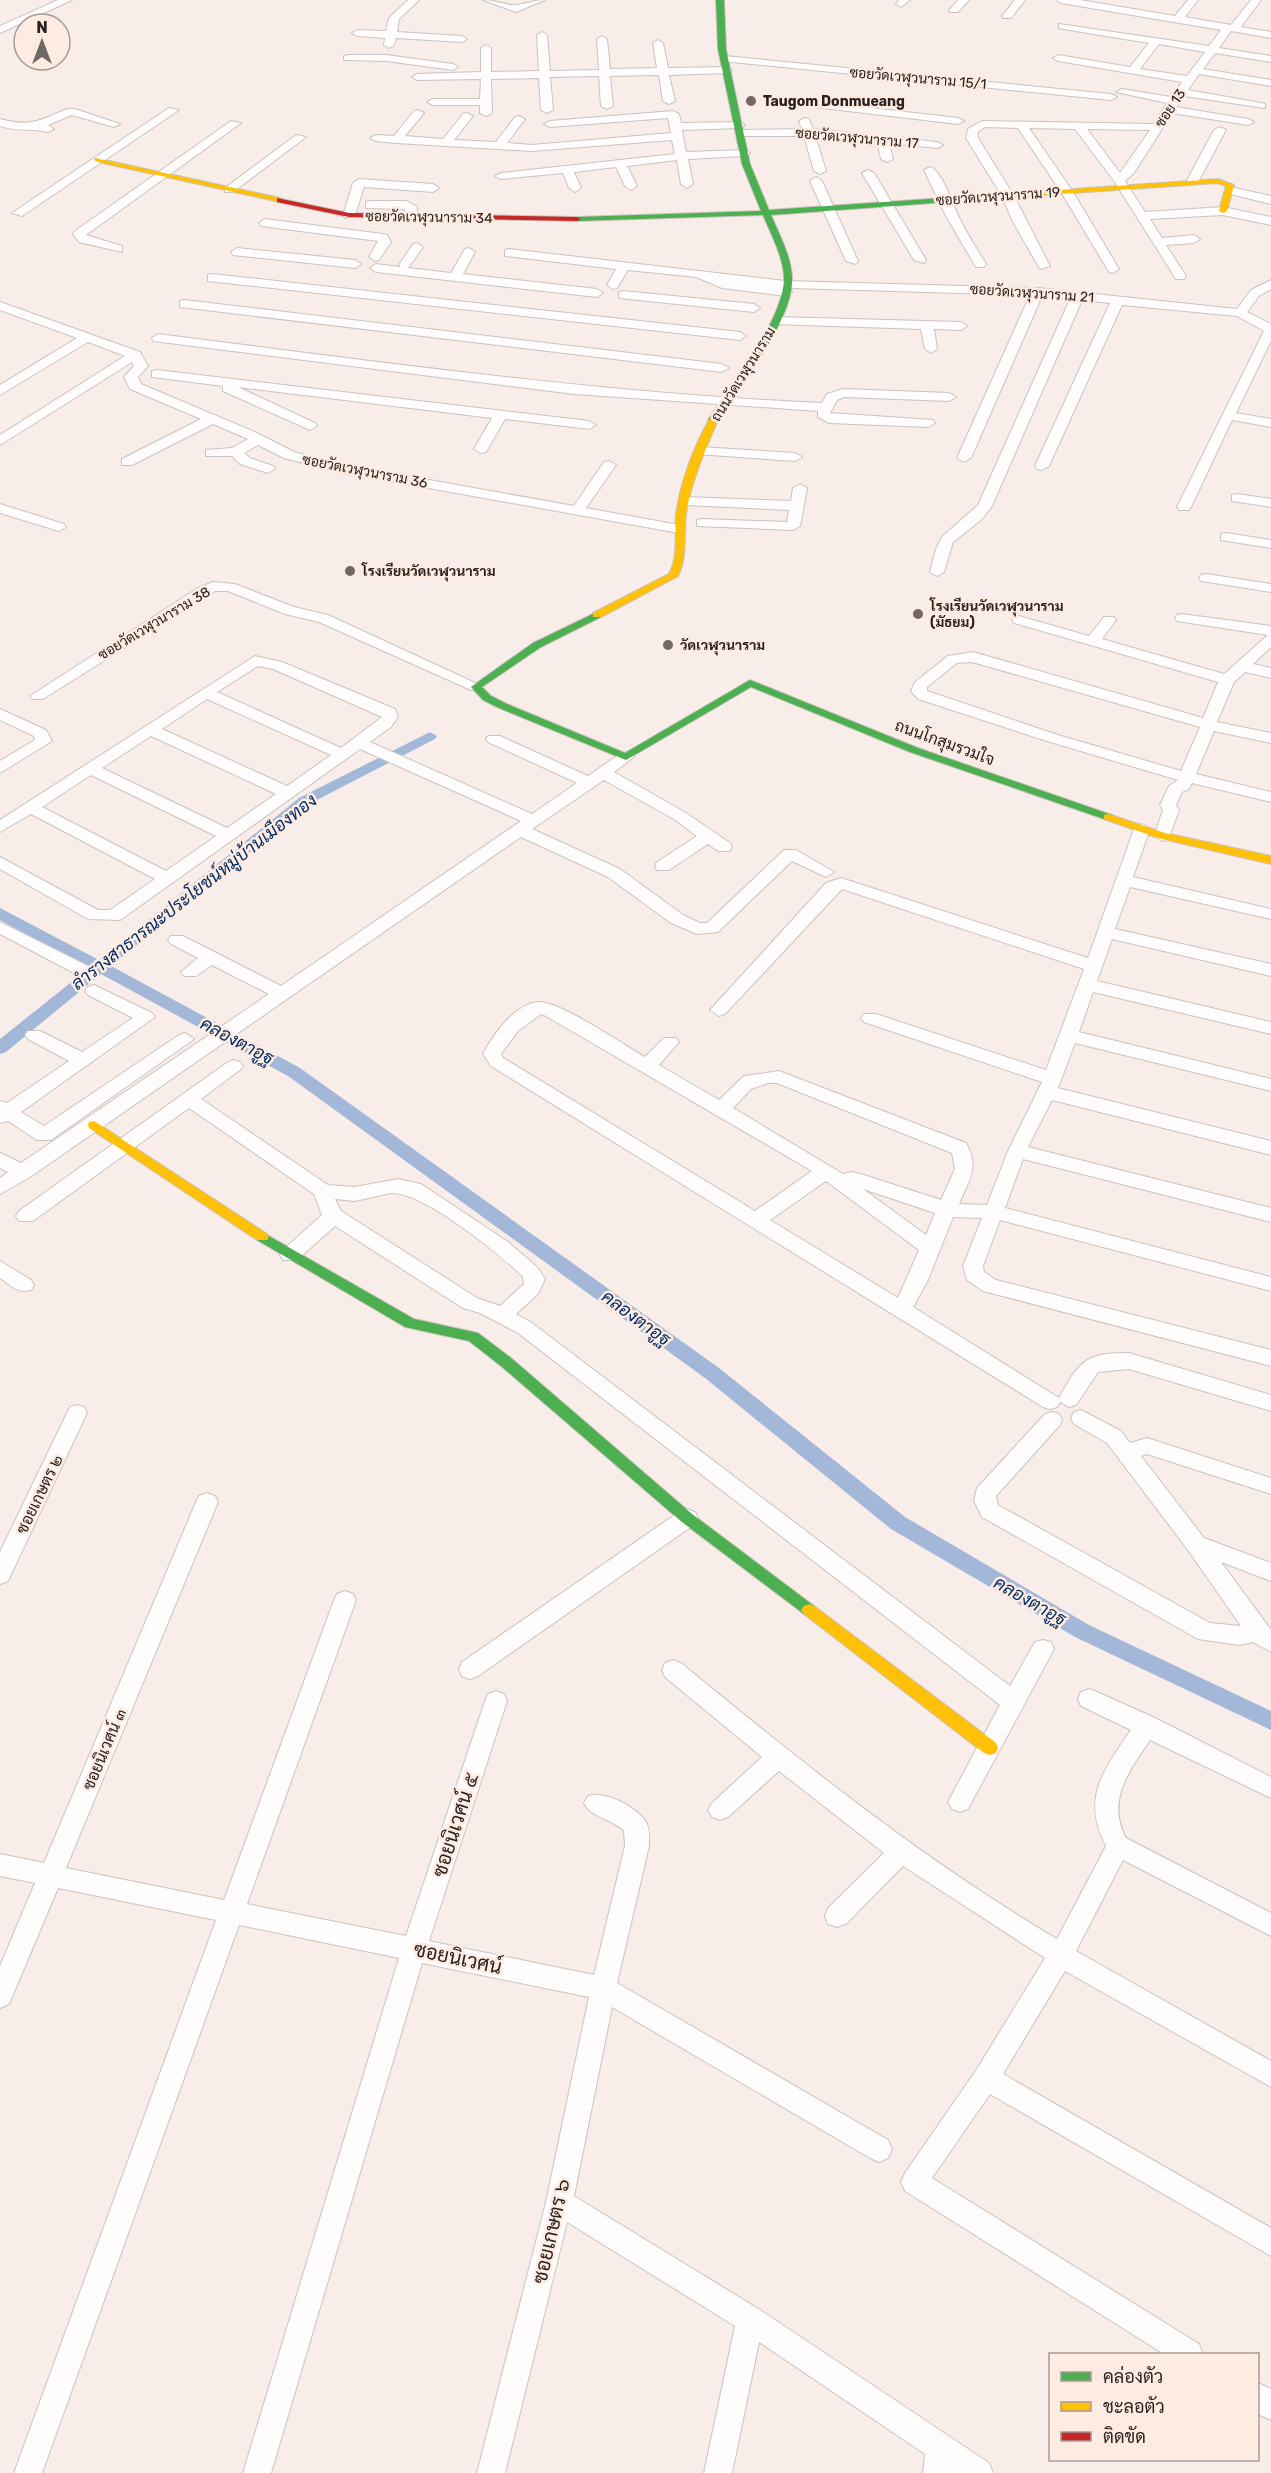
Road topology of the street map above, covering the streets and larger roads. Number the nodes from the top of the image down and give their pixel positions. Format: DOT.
graph roads {
  1 [pos="67,0"];
  2 [pos="414,0"];
  3 [pos="475,0"];
  4 [pos="488,0"];
  5 [pos="540,0"];
  6 [pos="720,0"];
  7 [pos="964,0"];
  8 [pos="1020,0"];
  9 [pos="1061,0"];
  10 [pos="1135,0"];
  11 [pos="1193,0"];
  12 [pos="1256,0"];
  13 [pos="1078,1"];
  14 [pos="954,10"];
  15 [pos="1126,11"];
  16 [pos="506,13"];
  17 [pos="1007,16"];
  18 [pos="1177,20"];
  19 [pos="1231,28"];
  20 [pos="357,33"];
  21 [pos="391,34"];
  22 [pos="2,35"];
  23 [pos="542,35"];
  24 [pos="1271,35"];
  25 [pos="462,39"];
  26 [pos="602,39"];
  27 [pos="1157,40"];
  28 [pos="1060,42"];
  29 [pos="658,43"];
  30 [pos="486,48"];
  31 [pos="1213,49"];
  32 [pos="348,58"];
  33 [pos="386,58"];
  34 [pos="1271,59"];
  35 [pos="726,65"];
  36 [pos="457,67"];
  37 [pos="1053,70"];
  38 [pos="1133,71"];
  39 [pos="1198,71"];
  40 [pos="663,72"];
  41 [pos="545,74"];
  42 [pos="604,74"];
  43 [pos="485,75"];
  44 [pos="417,77"];
  45 [pos="1188,80"];
  46 [pos="1271,83"];
  47 [pos="1175,100"];
  48 [pos="669,101"];
  49 [pos="433,102"];
  50 [pos="608,106"];
  51 [pos="1261,106"];
  52 [pos="173,110"];
  53 [pos="547,110"];
  54 [pos="418,113"];
  55 [pos="467,116"];
  56 [pos="519,119"];
  57 [pos="958,121"];
  58 [pos="0,122"];
  59 [pos="1248,122"];
  60 [pos="235,123"];
  61 [pos="114,124"];
  62 [pos="550,124"];
  63 [pos="1021,124"];
  64 [pos="1079,126"];
  65 [pos="1157,127"];
  66 [pos="740,129"];
  67 [pos="914,129"];
  68 [pos="1220,130"];
  69 [pos="675,131"];
  70 [pos="807,131"];
  71 [pos="300,137"];
  72 [pos="376,138"];
  73 [pos="882,139"];
  74 [pos="396,140"];
  75 [pos="445,144"];
  76 [pos="937,146"];
  77 [pos="498,147"];
  78 [pos="744,153"];
  79 [pos="680,154"];
  80 [pos="887,159"];
  81 [pos="98,160"];
  82 [pos="620,164"];
  83 [pos="567,169"];
  84 [pos="930,170"];
  85 [pos="868,173"];
  86 [pos="161,174"];
  87 [pos="514,174"];
  88 [pos="501,176"];
  89 [pos="1192,182"];
  90 [pos="687,184"];
  91 [pos="1121,184"];
  92 [pos="631,186"];
  93 [pos="433,188"];
  94 [pos="575,188"];
  95 [pos="1230,188"];
  96 [pos="229,190"];
  97 [pos="523,190"];
  98 [pos="1067,192"];
  99 [pos="1008,196"];
  100 [pos="946,199"];
  101 [pos="1271,200"];
  102 [pos="888,204"];
  103 [pos="828,209"];
  104 [pos="1223,211"];
  105 [pos="18,213"];
  106 [pos="766,213"];
  107 [pos="349,215"];
  108 [pos="1144,216"];
  109 [pos="1271,221"];
  110 [pos="265,223"];
  111 [pos="1194,239"];
  112 [pos="1158,242"];
  113 [pos="417,247"];
  114 [pos="118,249"];
  115 [pos="237,252"];
  116 [pos="469,252"];
  117 [pos="509,253"];
  118 [pos="920,260"];
  119 [pos="852,261"];
  120 [pos="371,264"];
  121 [pos="980,264"];
  122 [pos="405,265"];
  123 [pos="624,266"];
  124 [pos="1044,266"];
  125 [pos="1113,268"];
  126 [pos="457,274"];
  127 [pos="1180,276"];
  128 [pos="212,278"];
  129 [pos="1271,285"];
  130 [pos="787,287"];
  131 [pos="604,290"];
  132 [pos="1038,292"];
  133 [pos="1078,296"];
  134 [pos="1118,300"];
  135 [pos="184,304"];
  136 [pos="0,306"];
  137 [pos="338,307"];
  138 [pos="754,308"];
  139 [pos="1240,313"];
  140 [pos="777,321"];
  141 [pos="927,326"];
  142 [pos="961,326"];
  143 [pos="1271,329"];
  144 [pos="581,335"];
  145 [pos="740,336"];
  146 [pos="86,338"];
  147 [pos="158,338"];
  148 [pos="931,349"];
  149 [pos="135,355"];
  150 [pos="401,367"];
  151 [pos="722,368"];
  152 [pos="157,374"];
  153 [pos="213,381"];
  154 [pos="0,391"];
  155 [pos="949,398"];
  156 [pos="381,400"];
  157 [pos="722,404"];
  158 [pos="825,407"];
  159 [pos="501,414"];
  160 [pos="1227,415"];
  161 [pos="212,419"];
  162 [pos="928,423"];
  163 [pos="1271,423"];
  164 [pos="589,425"];
  165 [pos="310,426"];
  166 [pos="258,439"];
  167 [pos="0,441"];
  168 [pos="481,448"];
  169 [pos="701,451"];
  170 [pos="235,452"];
  171 [pos="211,453"];
  172 [pos="795,457"];
  173 [pos="964,458"];
  174 [pos="127,462"];
  175 [pos="609,465"];
  176 [pos="1042,466"];
  177 [pos="268,469"];
  178 [pos="800,488"];
  179 [pos="1238,498"];
  180 [pos="686,501"];
  181 [pos="1271,503"];
  182 [pos="798,506"];
  183 [pos="1184,507"];
  184 [pos="0,508"];
  185 [pos="577,511"];
  186 [pos="702,523"];
  187 [pos="59,526"];
  188 [pos="679,529"];
  189 [pos="1226,537"];
  190 [pos="1271,544"];
  191 [pos="937,572"];
  192 [pos="1206,578"];
  193 [pos="1271,588"];
  194 [pos="1182,618"];
  195 [pos="1019,620"];
  196 [pos="1109,620"];
  197 [pos="1271,632"];
  198 [pos="1271,639"];
  199 [pos="1092,642"];
  200 [pos="1240,666"];
  201 [pos="1271,673"];
  202 [pos="1227,680"];
  203 [pos="476,687"];
  204 [pos="206,693"];
  205 [pos="38,696"];
  206 [pos="0,714"];
  207 [pos="1210,725"];
  208 [pos="150,729"];
  209 [pos="1271,738"];
  210 [pos="494,739"];
  211 [pos="358,742"];
  212 [pos="341,754"];
  213 [pos="626,757"];
  214 [pos="0,768"];
  215 [pos="91,770"];
  216 [pos="597,778"];
  217 [pos="1185,782"];
  218 [pos="286,792"];
  219 [pos="1271,797"];
  220 [pos="32,808"];
  221 [pos="534,821"];
  222 [pos="0,827"];
  223 [pos="518,829"];
  224 [pos="1142,829"];
  225 [pos="227,835"];
  226 [pos="708,836"];
  227 [pos="1162,836"];
  228 [pos="724,847"];
  229 [pos="1271,860"];
  230 [pos="0,862"];
  231 [pos="663,866"];
  232 [pos="826,872"];
  233 [pos="166,878"];
  234 [pos="1123,880"];
  235 [pos="1271,914"];
  236 [pos="0,927"];
  237 [pos="1104,932"];
  238 [pos="177,940"];
  239 [pos="211,957"];
  240 [pos="1093,966"];
  241 [pos="1271,970"];
  242 [pos="84,971"];
  243 [pos="190,972"];
  244 [pos="1088,985"];
  245 [pos="94,991"];
  246 [pos="281,993"];
  247 [pos="719,1010"];
  248 [pos="870,1018"];
  249 [pos="1271,1028"];
  250 [pos="34,1035"];
  251 [pos="1069,1035"];
  252 [pos="185,1039"];
  253 [pos="670,1042"];
  254 [pos="83,1059"];
  255 [pos="234,1066"];
  256 [pos="647,1067"];
  257 [pos="1048,1085"];
  258 [pos="1271,1085"];
  259 [pos="190,1100"];
  260 [pos="720,1111"];
  261 [pos="2,1112"];
  262 [pos="94,1125"];
  263 [pos="127,1145"];
  264 [pos="1271,1148"];
  265 [pos="1017,1151"];
  266 [pos="0,1160"];
  267 [pos="23,1172"];
  268 [pos="833,1176"];
  269 [pos="0,1187"];
  270 [pos="323,1191"];
  271 [pos="948,1210"];
  272 [pos="995,1212"];
  273 [pos="1271,1215"];
  274 [pos="26,1216"];
  275 [pos="334,1216"];
  276 [pos="755,1221"];
  277 [pos="930,1248"];
  278 [pos="290,1255"];
  279 [pos="0,1268"];
  280 [pos="1271,1284"];
  281 [pos="24,1286"];
  282 [pos="902,1310"];
  283 [pos="502,1315"];
  284 [pos="1271,1358"];
  285 [pos="1271,1403"];
  286 [pos="1063,1409"];
  287 [pos="77,1413"];
  288 [pos="1126,1452"];
  289 [pos="1271,1486"];
  290 [pos="207,1502"];
  291 [pos="687,1518"];
  292 [pos="1196,1544"];
  293 [pos="1271,1572"];
  294 [pos="0,1575"];
  295 [pos="345,1600"];
  296 [pos="1264,1637"];
  297 [pos="1043,1649"];
  298 [pos="470,1669"];
  299 [pos="673,1670"];
  300 [pos="1089,1699"];
  301 [pos="496,1701"];
  302 [pos="1011,1701"];
  303 [pos="1147,1725"];
  304 [pos="990,1748"];
  305 [pos="778,1757"];
  306 [pos="1271,1788"];
  307 [pos="960,1802"];
  308 [pos="596,1803"];
  309 [pos="720,1810"];
  310 [pos="1118,1846"];
  311 [pos="902,1852"];
  312 [pos="0,1865"];
  313 [pos="51,1875"];
  314 [pos="233,1912"];
  315 [pos="837,1916"];
  316 [pos="1271,1926"];
  317 [pos="414,1949"];
  318 [pos="1061,1955"];
  319 [pos="603,1988"];
  320 [pos="0,1996"];
  321 [pos="1271,2075"];
  322 [pos="986,2078"];
  323 [pos="879,2149"];
  324 [pos="559,2202"];
  325 [pos="1271,2243"];
  326 [pos="750,2320"];
  327 [pos="1186,2353"];
  328 [pos="939,2460"];
  329 [pos="28,2473"];
  330 [pos="257,2473"];
  331 [pos="491,2473"];
  332 [pos="718,2473"];
  333 [pos="979,2473"];
  1 -- 22 [label="street"];
  2 -- 21 [label="street"];
  3 -- 16 [label="street"];
  4 -- 5 [label="street"];
  6 -- 35 [label="street"];
  7 -- 14 [label="street"];
  8 -- 17 [label="street"];
  9 -- 13 [label="street"];
  10 -- 15 [label="street"];
  11 -- 18 [label="street"];
  12 -- 19 [label="street, ซอย 13"];
  13 -- 15 [label="street"];
  13 -- 28 [label="street"];
  15 -- 18 [label="street"];
  18 -- 19 [label="street"];
  19 -- 24 [label="street"];
  19 -- 31 [label="street, ซอย 13"];
  20 -- 21 [label="street"];
  21 -- 25 [label="street"];
  21 -- 33 [label="street"];
  23 -- 41 [label="street"];
  26 -- 42 [label="street"];
  27 -- 28 [label="street"];
  27 -- 31 [label="street"];
  27 -- 38 [label="street"];
  28 -- 37 [label="street"];
  28 -- 38 [label="street"];
  29 -- 40 [label="street"];
  30 -- 43 [label="street"];
  31 -- 34 [label="street"];
  31 -- 39 [label="street, ซอย 13"];
  32 -- 33 [label="street"];
  33 -- 36 [label="street"];
  35 -- 40 [label="street, ซอยวัดเวฬุวนาราม 15/1"];
  35 -- 47 [label="street, ซอยวัดเวฬุวนาราม 15/1"];
  35 -- 66 [label="street"];
  38 -- 45 [label="street"];
  39 -- 45 [label="street, ซอย 13"];
  39 -- 46 [label="street"];
  40 -- 42 [label="street, ซอยวัดเวฬุวนาราม 15/1"];
  40 -- 48 [label="street"];
  41 -- 42 [label="street, ซอยวัดเวฬุวนาราม 15/1"];
  41 -- 43 [label="street, ซอยวัดเวฬุวนาราม 15/1"];
  41 -- 53 [label="street"];
  42 -- 50 [label="street"];
  43 -- 44 [label="street, ซอยวัดเวฬุวนาราม 15/1"];
  43 -- 49 [label="street"];
  45 -- 47 [label="street, ซอย 13"];
  47 -- 51 [label="street"];
  47 -- 59 [label="street"];
  47 -- 65 [label="street, ซอย 13"];
  52 -- 81 [label="street"];
  54 -- 74 [label="street"];
  55 -- 75 [label="street"];
  56 -- 77 [label="street"];
  57 -- 67 [label="street"];
  58 -- 61 [label="street"];
  60 -- 86 [label="street"];
  62 -- 69 [label="street"];
  63 -- 64 [label="street"];
  63 -- 98 [label="street"];
  63 -- 99 [label="street"];
  64 -- 65 [label="street"];
  64 -- 91 [label="street"];
  65 -- 91 [label="street, ซอย 13"];
  66 -- 69 [label="street, ซอยวัดเวฬุวนาราม 17"];
  66 -- 70 [label="street, ซอยวัดเวฬุวนาราม 17"];
  66 -- 78 [label="street"];
  67 -- 70 [label="street"];
  67 -- 73 [label="street, ซอยวัดเวฬุวนาราม 17"];
  67 -- 76 [label="street, ซอยวัดเวฬุวนาราม 17"];
  68 -- 89 [label="street"];
  69 -- 77 [label="street, ซอยวัดเวฬุวนาราม 17"];
  69 -- 79 [label="street"];
  70 -- 73 [label="street, ซอยวัดเวฬุวนาราม 17"];
  70 -- 103 [label="street"];
  71 -- 96 [label="street"];
  72 -- 74 [label="street, ซอยวัดเวฬุวนาราม 17"];
  73 -- 80 [label="street"];
  74 -- 75 [label="street, ซอยวัดเวฬุวนาราม 17"];
  75 -- 77 [label="street, ซอยวัดเวฬุวนาราม 17"];
  78 -- 79 [label="street"];
  78 -- 106 [label="street"];
  79 -- 82 [label="street"];
  79 -- 90 [label="street"];
  81 -- 86 [label="street, ซอยวัดเวฬุวนาราม 34"];
  81 -- 105 [label="street"];
  82 -- 83 [label="street"];
  82 -- 92 [label="street"];
  83 -- 87 [label="street"];
  83 -- 94 [label="street"];
  84 -- 100 [label="street"];
  85 -- 102 [label="street"];
  86 -- 96 [label="street, ซอยวัดเวฬุวนาราม 34"];
  86 -- 114 [label="street"];
  87 -- 88 [label="street"];
  87 -- 97 [label="street"];
  89 -- 91 [label="street, ซอยวัดเวฬุวนาราม 19"];
  89 -- 95 [label="street, ซอยวัดเวฬุวนาราม 19"];
  91 -- 98 [label="street, ซอยวัดเวฬุวนาราม 19"];
  91 -- 108 [label="street"];
  93 -- 107 [label="street"];
  95 -- 101 [label="street"];
  95 -- 104 [label="street"];
  96 -- 107 [label="street, ซอยวัดเวฬุวนาราม 34"];
  98 -- 99 [label="street, ซอยวัดเวฬุวนาราม 19"];
  98 -- 125 [label="street"];
  99 -- 100 [label="street, ซอยวัดเวฬุวนาราม 19"];
  99 -- 124 [label="street"];
  100 -- 102 [label="street, ซอยวัดเวฬุวนาราม 19"];
  100 -- 121 [label="street"];
  102 -- 103 [label="street, ซอยวัดเวฬุวนาราม 19"];
  102 -- 118 [label="street"];
  103 -- 106 [label="street, ซอยวัดเวฬุวนาราม 19"];
  103 -- 119 [label="street"];
  104 -- 108 [label="street"];
  104 -- 109 [label="street"];
  106 -- 107 [label="street, ซอยวัดเวฬุวนาราม 34"];
  106 -- 130 [label="street"];
  108 -- 112 [label="street"];
  110 -- 120 [label="street"];
  111 -- 112 [label="street"];
  112 -- 127 [label="street"];
  113 -- 122 [label="street"];
  115 -- 120 [label="street"];
  116 -- 126 [label="street"];
  117 -- 123 [label="street, ซอยวัดเวฬุวนาราม 21"];
  120 -- 122 [label="street"];
  120 -- 126 [label="street"];
  120 -- 137 [label="street"];
  122 -- 126 [label="street"];
  123 -- 130 [label="street, ซอยวัดเวฬุวนาราม 21"];
  123 -- 131 [label="street"];
  126 -- 131 [label="street"];
  128 -- 137 [label="street"];
  129 -- 139 [label="street"];
  130 -- 132 [label="street, ซอยวัดเวฬุวนาราม 21"];
  130 -- 140 [label="street, ถนนวัดเวฬุวนาราม"];
  131 -- 138 [label="street"];
  131 -- 144 [label="street"];
  132 -- 133 [label="street, ซอยวัดเวฬุวนาราม 21"];
  132 -- 173 [label="street"];
  133 -- 134 [label="street, ซอยวัดเวฬุวนาราม 21"];
  133 -- 191 [label="street"];
  134 -- 139 [label="street, ซอยวัดเวฬุวนาราม 21"];
  134 -- 176 [label="street"];
  135 -- 137 [label="street"];
  136 -- 146 [label="street"];
  137 -- 144 [label="street"];
  137 -- 144 [label="street"];
  139 -- 143 [label="street, ซอยวัดเวฬุวนาราม 21"];
  140 -- 141 [label="street"];
  140 -- 157 [label="street, ถนนวัดเวฬุวนาราม"];
  141 -- 142 [label="street"];
  141 -- 148 [label="street"];
  143 -- 160 [label="street"];
  144 -- 145 [label="street"];
  144 -- 151 [label="street"];
  146 -- 149 [label="street"];
  146 -- 154 [label="street"];
  147 -- 150 [label="street"];
  149 -- 161 [label="street, ซอยวัดเวฬุวนาราม 36"];
  149 -- 167 [label="street"];
  150 -- 156 [label="street"];
  150 -- 157 [label="street"];
  152 -- 153 [label="street"];
  153 -- 156 [label="street"];
  153 -- 165 [label="street"];
  155 -- 158 [label="street"];
  156 -- 159 [label="street"];
  157 -- 158 [label="street"];
  157 -- 169 [label="street, ถนนวัดเวฬุวนาราม"];
  158 -- 162 [label="street"];
  159 -- 164 [label="street"];
  159 -- 168 [label="street"];
  160 -- 163 [label="street"];
  160 -- 183 [label="street"];
  161 -- 166 [label="street, ซอยวัดเวฬุวนาราม 36"];
  161 -- 174 [label="street"];
  166 -- 170 [label="street"];
  166 -- 185 [label="street, ซอยวัดเวฬุวนาราม 36"];
  169 -- 172 [label="street"];
  169 -- 180 [label="street, ถนนวัดเวฬุวนาราม"];
  170 -- 171 [label="street"];
  170 -- 177 [label="street"];
  175 -- 185 [label="street"];
  178 -- 182 [label="street"];
  179 -- 181 [label="street"];
  180 -- 182 [label="street"];
  180 -- 188 [label="street, ถนนวัดเวฬุวนาราม"];
  182 -- 186 [label="street"];
  184 -- 187 [label="street"];
  185 -- 188 [label="street, ซอยวัดเวฬุวนาราม 36"];
  188 -- 203 [label="street, ถนนวัดเวฬุวนาราม"];
  189 -- 190 [label="street"];
  192 -- 193 [label="street"];
  194 -- 197 [label="street"];
  195 -- 199 [label="street"];
  196 -- 199 [label="street"];
  198 -- 200 [label="street"];
  199 -- 202 [label="street"];
  200 -- 201 [label="street"];
  200 -- 202 [label="street"];
  202 -- 207 [label="street"];
  203 -- 205 [label="street, ซอยวัดเวฬุวนาราม 38"];
  203 -- 213 [label="street"];
  204 -- 208 [label="street"];
  204 -- 211 [label="street"];
  204 -- 212 [label="street"];
  206 -- 214 [label="street"];
  207 -- 209 [label="street"];
  207 -- 217 [label="street"];
  207 -- 217 [label="street"];
  208 -- 215 [label="street"];
  208 -- 218 [label="street"];
  210 -- 216 [label="street"];
  211 -- 212 [label="street"];
  211 -- 221 [label="street"];
  212 -- 218 [label="street"];
  213 -- 216 [label="street"];
  213 -- 224 [label="street, ถนนโกสุมรวมใจ"];
  215 -- 220 [label="street"];
  215 -- 225 [label="street"];
  216 -- 221 [label="street"];
  216 -- 226 [label="street"];
  217 -- 219 [label="street"];
  217 -- 227 [label="street"];
  218 -- 225 [label="street"];
  220 -- 222 [label="street"];
  220 -- 233 [label="street"];
  221 -- 223 [label="street"];
  223 -- 232 [label="street"];
  223 -- 246 [label="street"];
  224 -- 227 [label="street, ถนนโกสุมรวมใจ"];
  224 -- 234 [label="street"];
  225 -- 233 [label="street"];
  226 -- 228 [label="street"];
  226 -- 231 [label="street"];
  227 -- 229 [label="street, ถนนโกสุมรวมใจ"];
  230 -- 233 [label="street"];
  234 -- 235 [label="street"];
  234 -- 237 [label="street"];
  236 -- 242 [label="street"];
  237 -- 240 [label="street"];
  237 -- 241 [label="street"];
  238 -- 239 [label="street"];
  239 -- 243 [label="street"];
  239 -- 246 [label="street"];
  240 -- 244 [label="street"];
  240 -- 247 [label="street"];
  244 -- 249 [label="street"];
  244 -- 251 [label="street"];
  245 -- 254 [label="street"];
  246 -- 262 [label="street"];
  248 -- 257 [label="street"];
  250 -- 254 [label="street"];
  251 -- 257 [label="street"];
  251 -- 258 [label="street"];
  252 -- 261 [label="street"];
  253 -- 256 [label="street"];
  254 -- 261 [label="street"];
  255 -- 259 [label="street"];
  256 -- 260 [label="street"];
  256 -- 276 [label="street"];
  257 -- 264 [label="street"];
  257 -- 265 [label="street"];
  259 -- 263 [label="street"];
  259 -- 270 [label="street"];
  260 -- 268 [label="street"];
  260 -- 271 [label="street"];
  262 -- 263 [label="street"];
  262 -- 267 [label="street"];
  263 -- 274 [label="street"];
  263 -- 278 [label="street"];
  265 -- 272 [label="street"];
  265 -- 273 [label="street"];
  266 -- 267 [label="street"];
  267 -- 269 [label="street"];
  268 -- 271 [label="street"];
  268 -- 276 [label="street"];
  268 -- 277 [label="street"];
  270 -- 275 [label="street"];
  270 -- 283 [label="street"];
  271 -- 272 [label="street"];
  271 -- 277 [label="street"];
  272 -- 280 [label="street"];
  272 -- 284 [label="street"];
  275 -- 278 [label="street"];
  275 -- 283 [label="street"];
  276 -- 282 [label="street"];
  277 -- 282 [label="street"];
  278 -- 291 [label="street"];
  279 -- 281 [label="street"];
  282 -- 286 [label="street"];
  283 -- 302 [label="street"];
  285 -- 286 [label="street"];
  286 -- 288 [label="street"];
  286 -- 296 [label="street"];
  287 -- 294 [label="street, ซอยเกษตร ๒"];
  288 -- 289 [label="street"];
  288 -- 292 [label="street"];
  290 -- 313 [label="street, ซอยนิเวศน์ ๓"];
  291 -- 298 [label="street"];
  291 -- 304 [label="street"];
  292 -- 293 [label="street"];
  292 -- 296 [label="street"];
  295 -- 314 [label="street"];
  297 -- 302 [label="street"];
  299 -- 305 [label="street"];
  300 -- 303 [label="street"];
  301 -- 317 [label="street, ซอยนิเวศน์ ๕"];
  302 -- 304 [label="street"];
  303 -- 306 [label="street"];
  303 -- 310 [label="street"];
  304 -- 307 [label="street"];
  305 -- 309 [label="street"];
  305 -- 311 [label="street"];
  308 -- 319 [label="street, ซอยเกษตร ๖"];
  310 -- 316 [label="street"];
  310 -- 318 [label="street"];
  311 -- 315 [label="street"];
  311 -- 318 [label="street"];
  312 -- 313 [label="street, ซอยนิเวศน์"];
  313 -- 314 [label="street, ซอยนิเวศน์"];
  313 -- 320 [label="street, ซอยนิเวศน์ ๓"];
  314 -- 317 [label="street, ซอยนิเวศน์"];
  314 -- 329 [label="street"];
  317 -- 319 [label="street, ซอยนิเวศน์"];
  317 -- 330 [label="street, ซอยนิเวศน์ ๕"];
  318 -- 321 [label="street"];
  318 -- 322 [label="street"];
  319 -- 323 [label="street, ซอยนิเวศน์"];
  319 -- 324 [label="street, ซอยเกษตร ๖"];
  322 -- 325 [label="street"];
  322 -- 327 [label="street"];
  324 -- 326 [label="street"];
  324 -- 331 [label="street, ซอยเกษตร ๖"];
  326 -- 328 [label="street"];
  326 -- 332 [label="street"];
  328 -- 333 [label="street"];
}
